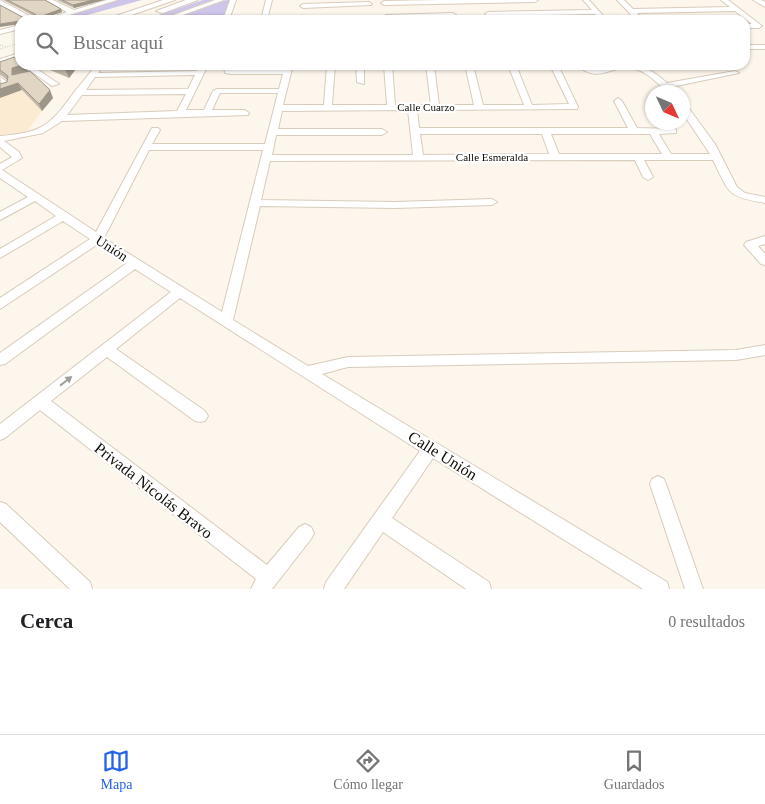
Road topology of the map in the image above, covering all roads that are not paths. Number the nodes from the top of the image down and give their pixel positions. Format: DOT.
graph roads {
  1 [pos="48,0"];
  2 [pos="114,0"];
  3 [pos="171,0"];
  4 [pos="194,0"];
  5 [pos="221,0"];
  6 [pos="233,0"];
  7 [pos="268,0"];
  8 [pos="536,0"];
  9 [pos="586,0"];
  10 [pos="620,0"];
  11 [pos="724,0"];
  12 [pos="756,0"];
  13 [pos="103,1"];
  14 [pos="447,1"];
  15 [pos="482,1"];
  16 [pos="0,2"];
  17 [pos="369,2"];
  18 [pos="383,2"];
  19 [pos="304,3"];
  20 [pos="765,5"];
  21 [pos="737,9"];
  22 [pos="630,11"];
  23 [pos="73,12"];
  24 [pos="597,12"];
  25 [pos="24,15"];
  26 [pos="63,15"];
  27 [pos="124,15"];
  28 [pos="148,15"];
  29 [pos="178,15"];
  30 [pos="228,15"];
  31 [pos="265,15"];
  32 [pos="370,15"];
  33 [pos="385,15"];
  34 [pos="452,15"];
  35 [pos="489,15"];
  36 [pos="533,15"];
  37 [pos="600,15"];
  38 [pos="634,15"];
  39 [pos="745,15"];
  40 [pos="750,18"];
  41 [pos="750,25"];
  42 [pos="15,28"];
  43 [pos="0,32"];
  44 [pos="750,47"];
  45 [pos="765,47"];
  46 [pos="15,58"];
  47 [pos="0,62"];
  48 [pos="34,70"];
  49 [pos="96,70"];
  50 [pos="184,70"];
  51 [pos="202,70"];
  52 [pos="228,70"];
  53 [pos="269,70"];
  54 [pos="288,70"];
  55 [pos="331,70"];
  56 [pos="360,70"];
  57 [pos="388,70"];
  58 [pos="431,70"];
  59 [pos="471,70"];
  60 [pos="514,70"];
  61 [pos="556,70"];
  62 [pos="644,70"];
  63 [pos="38,73"];
  64 [pos="735,74"];
  65 [pos="92,75"];
  66 [pos="29,76"];
  67 [pos="0,79"];
  68 [pos="361,82"];
  69 [pos="55,84"];
  70 [pos="664,85"];
  71 [pos="686,85"];
  72 [pos="0,89"];
  73 [pos="191,91"];
  74 [pos="282,91"];
  75 [pos="78,93"];
  76 [pos="618,101"];
  77 [pos="390,107"];
  78 [pos="412,107"];
  79 [pos="435,107"];
  80 [pos="480,107"];
  81 [pos="528,107"];
  82 [pos="279,108"];
  83 [pos="328,108"];
  84 [pos="180,113"];
  85 [pos="207,113"];
  86 [pos="245,113"];
  87 [pos="690,117"];
  88 [pos="61,118"];
  89 [pos="155,130"];
  90 [pos="545,130"];
  91 [pos="415,131"];
  92 [pos="634,131"];
  93 [pos="653,131"];
  94 [pos="673,131"];
  95 [pos="273,132"];
  96 [pos="382,132"];
  97 [pos="0,139"];
  98 [pos="0,143"];
  99 [pos="147,147"];
  100 [pos="269,152"];
  101 [pos="418,157"];
  102 [pos="554,157"];
  103 [pos="638,157"];
  104 [pos="668,157"];
  105 [pos="716,157"];
  106 [pos="0,168"];
  107 [pos="648,177"];
  108 [pos="3,179"];
  109 [pos="35,197"];
  110 [pos="765,200"];
  111 [pos="492,202"];
  112 [pos="256,203"];
  113 [pos="63,216"];
  114 [pos="0,217"];
  115 [pos="98,239"];
  116 [pos="765,240"];
  117 [pos="0,254"];
  118 [pos="765,261"];
  119 [pos="135,263"];
  120 [pos="180,292"];
  121 [pos="0,304"];
  122 [pos="226,322"];
  123 [pos="106,349"];
  124 [pos="765,350"];
  125 [pos="0,360"];
  126 [pos="308,372"];
  127 [pos="40,401"];
  128 [pos="200,416"];
  129 [pos="0,433"];
  130 [pos="431,448"];
  131 [pos="658,484"];
  132 [pos="0,510"];
  133 [pos="382,521"];
  134 [pos="305,534"];
  135 [pos="264,584"];
  136 [pos="83,589"];
  137 [pos="333,589"];
  138 [pos="482,589"];
  139 [pos="660,589"];
  140 [pos="694,589"];
  1 -- 23 [label="street"];
  2 -- 13 [label="street"];
  3 -- 27 [label="main road"];
  4 -- 28 [label="main road"];
  5 -- 29 [label="street"];
  6 -- 30 [label="street"];
  7 -- 31 [label="street"];
  8 -- 15 [label="street"];
  9 -- 24 [label="street"];
  10 -- 22 [label="street"];
  11 -- 21 [label="street"];
  12 -- 20 [label="street"];
  13 -- 23 [label="street"];
  14 -- 15 [label="street"];
  14 -- 18 [label="street"];
  14 -- 34 [label="street"];
  15 -- 35 [label="street"];
  16 -- 25 [label="street"];
  17 -- 19 [label="street"];
  17 -- 32 [label="street"];
  18 -- 33 [label="street"];
  21 -- 22 [label="street"];
  21 -- 39 [label="street"];
  22 -- 38 [label="street"];
  23 -- 26 [label="street"];
  24 -- 36 [label="street"];
  24 -- 37 [label="street"];
  40 -- 41 [label="street"];
  42 -- 43 [label="street"];
  44 -- 45 [label="street"];
  46 -- 47 [label="main road"];
  48 -- 63 [label="street"];
  49 -- 65 [label="street"];
  50 -- 65 [label="street"];
  51 -- 73 [label="street"];
  52 -- 53 [label="street"];
  54 -- 74 [label="street"];
  55 -- 83 [label="street"];
  56 -- 68 [label="street"];
  57 -- 77 [label="street"];
  58 -- 79 [label="street"];
  59 -- 80 [label="street"];
  60 -- 81 [label="street"];
  61 -- 81 [label="street, Calle Cuarzo"];
  62 -- 70 [label="street"];
  63 -- 66 [label="street"];
  63 -- 69 [label="street"];
  64 -- 71 [label="street"];
  65 -- 75 [label="street"];
  67 -- 72 [label="street"];
  73 -- 75 [label="street"];
  73 -- 84 [label="street"];
  74 -- 82 [label="street"];
  74 -- 85 [label="street"];
  75 -- 88 [label="street"];
  76 -- 92 [label="street"];
  77 -- 78 [label="street, Calle Cuarzo"];
  77 -- 83 [label="street, Calle Cuarzo"];
  78 -- 79 [label="street, Calle Cuarzo"];
  78 -- 91 [label="street"];
  79 -- 80 [label="street, Calle Cuarzo"];
  80 -- 81 [label="street, Calle Cuarzo"];
  82 -- 83 [label="street, Calle Cuarzo"];
  82 -- 95 [label="street"];
  84 -- 85 [label="street"];
  84 -- 88 [label="street"];
  85 -- 86 [label="street"];
  87 -- 105 [label="street"];
  88 -- 97 [label="street"];
  89 -- 99 [label="street"];
  90 -- 91 [label="street"];
  90 -- 92 [label="street"];
  90 -- 102 [label="street"];
  91 -- 101 [label="street"];
  92 -- 93 [label="street"];
  93 -- 94 [label="street"];
  93 -- 104 [label="street"];
  95 -- 96 [label="street"];
  95 -- 100 [label="street"];
  98 -- 106 [label="street"];
  99 -- 100 [label="street, Calle Esmeralda"];
  99 -- 115 [label="street"];
  100 -- 101 [label="street, Calle Esmeralda"];
  100 -- 112 [label="street"];
  101 -- 102 [label="street, Calle Esmeralda"];
  102 -- 103 [label="street, Calle Esmeralda"];
  103 -- 104 [label="street, Calle Esmeralda"];
  103 -- 107 [label="street"];
  104 -- 105 [label="street, Calle Esmeralda"];
  105 -- 110 [label="street"];
  108 -- 109 [label="street, Unión"];
  109 -- 113 [label="street, Unión"];
  109 -- 114 [label="street"];
  111 -- 112 [label="street"];
  112 -- 122 [label="street"];
  113 -- 115 [label="street, Unión"];
  113 -- 117 [label="street"];
  115 -- 119 [label="street, Unión"];
  115 -- 121 [label="street"];
  116 -- 118 [label="street"];
  119 -- 120 [label="street, Unión"];
  119 -- 125 [label="street"];
  120 -- 122 [label="street, Unión"];
  120 -- 123 [label="street"];
  122 -- 126 [label="street, Calle Unión"];
  127 -- 123 [label="street, one-way"];
  123 -- 128 [label="street"];
  124 -- 126 [label="street"];
  126 -- 130 [label="street, Calle Unión"];
  127 -- 129 [label="street"];
  127 -- 135 [label="street, Privada Nicolás Bravo"];
  130 -- 133 [label="street"];
  130 -- 139 [label="street, Calle Unión"];
  131 -- 140 [label="street"];
  132 -- 136 [label="street"];
  133 -- 137 [label="street"];
  133 -- 138 [label="street"];
  134 -- 135 [label="street"];
}
